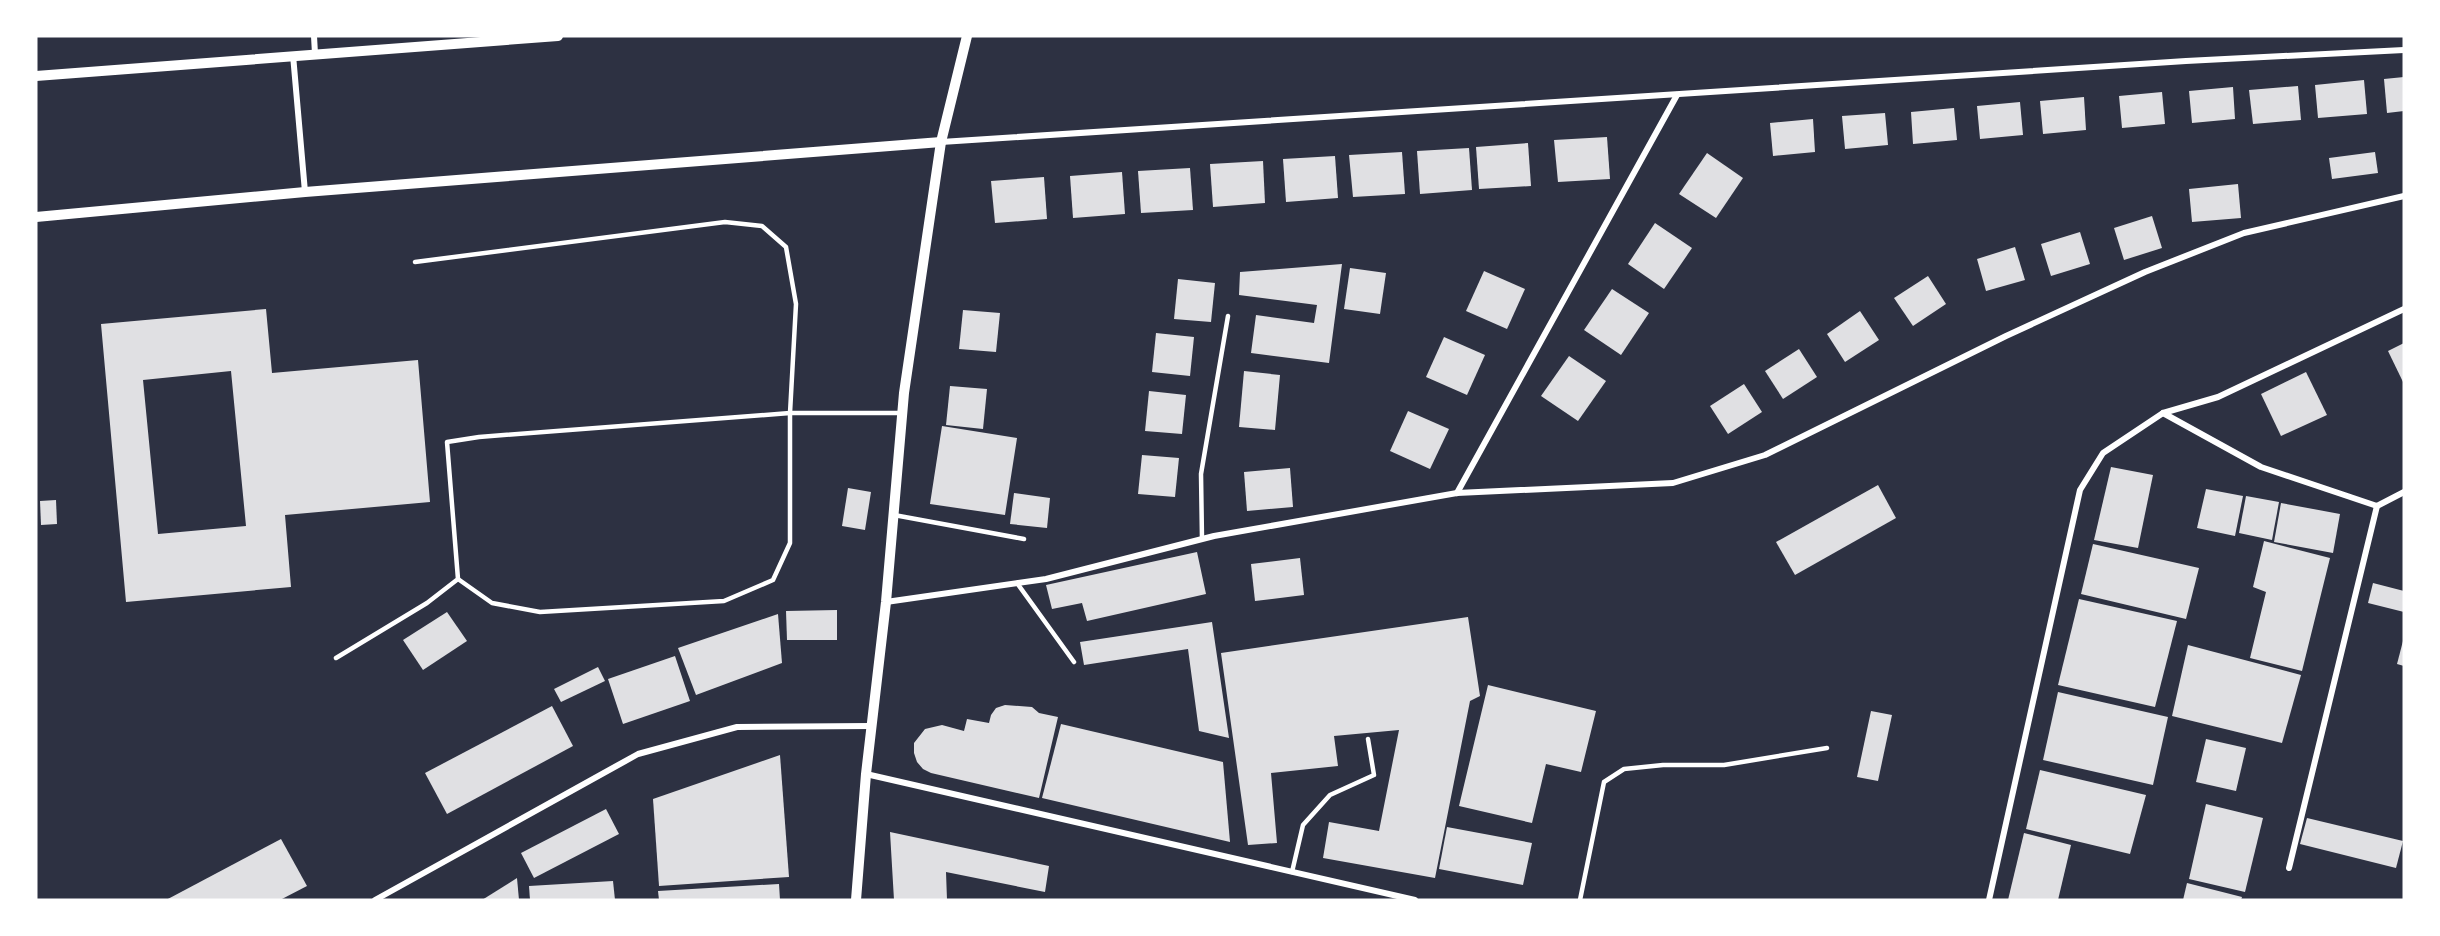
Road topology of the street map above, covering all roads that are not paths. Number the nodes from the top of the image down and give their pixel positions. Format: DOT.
graph roads {
  1 [pos="314,36"];
  2 [pos="558,36"];
  3 [pos="967,36"];
  4 [pos="2404,50"];
  5 [pos="315,54"];
  6 [pos="293,55"];
  7 [pos="36,76"];
  8 [pos="1677,95"];
  9 [pos="940,142"];
  10 [pos="305,192"];
  11 [pos="2404,196"];
  12 [pos="36,217"];
  13 [pos="415,262"];
  14 [pos="2404,309"];
  15 [pos="1228,316"];
  16 [pos="790,412"];
  17 [pos="903,413"];
  18 [pos="2163,413"];
  19 [pos="2404,492"];
  20 [pos="1457,493"];
  21 [pos="2377,506"];
  22 [pos="894,514"];
  23 [pos="1024,539"];
  24 [pos="1202,539"];
  25 [pos="458,579"];
  26 [pos="1017,583"];
  27 [pos="886,602"];
  28 [pos="336,658"];
  29 [pos="1074,662"];
  30 [pos="871,726"];
  31 [pos="1368,739"];
  32 [pos="1827,748"];
  33 [pos="866,774"];
  34 [pos="2289,868"];
  35 [pos="1292,872"];
  36 [pos="375,900"];
  37 [pos="856,900"];
  38 [pos="1415,900"];
  39 [pos="1580,900"];
  40 [pos="1989,900"];
  1 -- 5 [label="street"];
  2 -- 5 [label="street"];
  3 -- 9 [label="street"];
  4 -- 8 [label="street"];
  5 -- 6 [label="street"];
  6 -- 7 [label="street"];
  6 -- 10 [label="street"];
  8 -- 9 [label="street"];
  8 -- 20 [label="street"];
  9 -- 10 [label="street"];
  9 -- 17 [label="street"];
  10 -- 12 [label="street"];
  11 -- 20 [label="street"];
  13 -- 16 [label="lane"];
  14 -- 18 [label="street"];
  15 -- 24 [label="lane"];
  16 -- 17 [label="lane"];
  16 -- 25 [label="lane"];
  16 -- 25 [label="lane"];
  17 -- 22 [label="street"];
  18 -- 21 [label="street"];
  18 -- 40 [label="street"];
  19 -- 21 [label="street"];
  20 -- 24 [label="street"];
  21 -- 34 [label="street"];
  22 -- 23 [label="lane"];
  22 -- 27 [label="street"];
  24 -- 26 [label="street"];
  25 -- 28 [label="lane"];
  26 -- 27 [label="street"];
  26 -- 29 [label="lane"];
  27 -- 30 [label="street"];
  30 -- 33 [label="street"];
  30 -- 36 [label="street"];
  31 -- 35 [label="lane"];
  32 -- 39 [label="lane"];
  33 -- 35 [label="street"];
  33 -- 37 [label="street"];
  35 -- 38 [label="street"];
}
